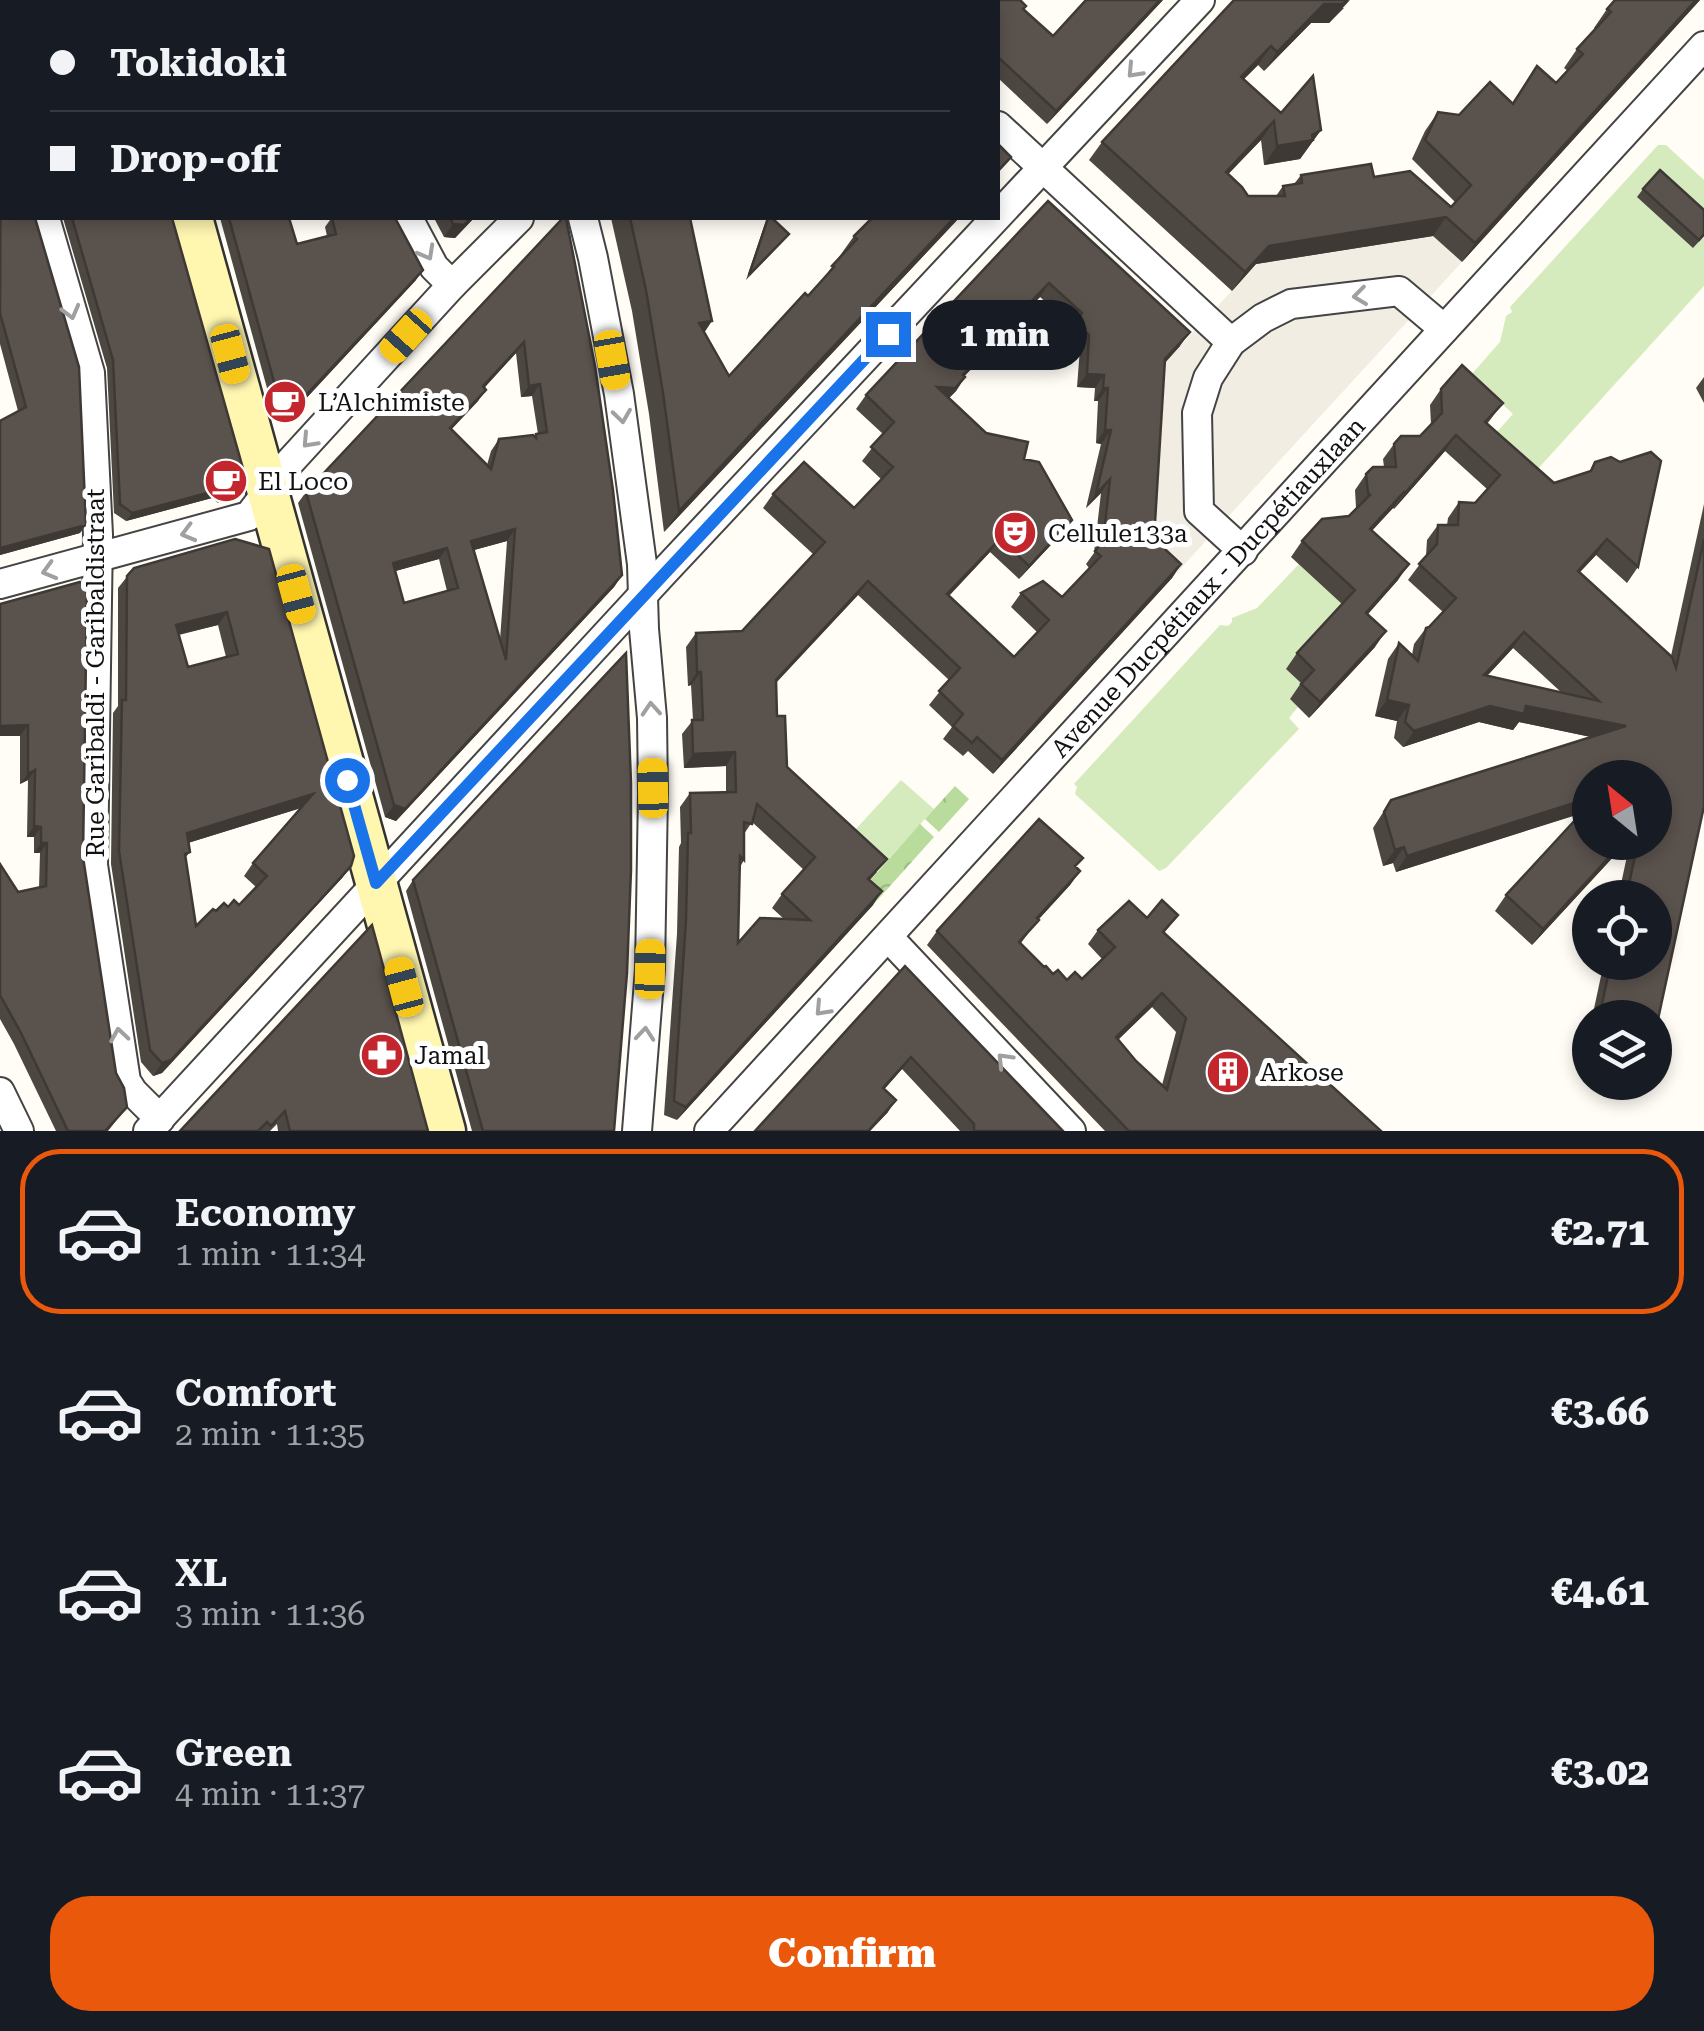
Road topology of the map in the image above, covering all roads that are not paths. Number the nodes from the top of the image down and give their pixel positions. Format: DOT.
graph roads {
  1 [pos="1200,0"];
  2 [pos="1704,46"];
  3 [pos="1000,128"];
  4 [pos="1044,169"];
  5 [pos="1000,216"];
  6 [pos="47,220"];
  7 [pos="193,220"];
  8 [pos="409,220"];
  9 [pos="518,220"];
  10 [pos="584,220"];
  11 [pos="996,220"];
  12 [pos="452,285"];
  13 [pos="1444,329"];
  14 [pos="1231,342"];
  15 [pos="268,491"];
  16 [pos="1243,551"];
  17 [pos="97,557"];
  18 [pos="0,584"];
  19 [pos="643,596"];
  20 [pos="376,883"];
  21 [pos="889,938"];
  22 [pos="0,1092"];
  23 [pos="154,1125"];
  24 [pos="19,1131"];
  25 [pos="445,1131"];
  26 [pos="637,1131"];
  27 [pos="710,1131"];
  28 [pos="1072,1131"];
  1 -- 4 [label="street, one-way"];
  2 -- 13 [label="street, Avenue Ducpétiaux - Ducpétiauxlaan"];
  3 -- 4 [label="street"];
  4 -- 5 [label="street"];
  4 -- 14 [label="street"];
  6 -- 17 [label="street, Rue Garibaldi - Garibaldistraat, one-way"];
  7 -- 15 [label="main road"];
  8 -- 12 [label="street, one-way"];
  9 -- 12 [label="street"];
  10 -- 19 [label="street, one-way"];
  11 -- 19 [label="street"];
  12 -- 15 [label="street, one-way"];
  13 -- 14 [label="street, one-way"];
  13 -- 16 [label="street, Avenue Ducpétiaux - Ducpétiauxlaan"];
  14 -- 16 [label="street"];
  15 -- 17 [label="street, one-way"];
  15 -- 20 [label="main road"];
  16 -- 21 [label="street, Avenue Ducpétiaux - Ducpétiauxlaan"];
  17 -- 18 [label="street, one-way"];
  23 -- 17 [label="street, Rue Garibaldi - Garibaldistraat, one-way"];
  19 -- 20 [label="street"];
  26 -- 19 [label="street, one-way"];
  20 -- 23 [label="street"];
  20 -- 25 [label="main road"];
  21 -- 27 [label="street, Avenue Ducpétiaux - Ducpétiauxlaan, one-way"];
  28 -- 21 [label="street, one-way"];
  22 -- 24 [label="street"];
}
